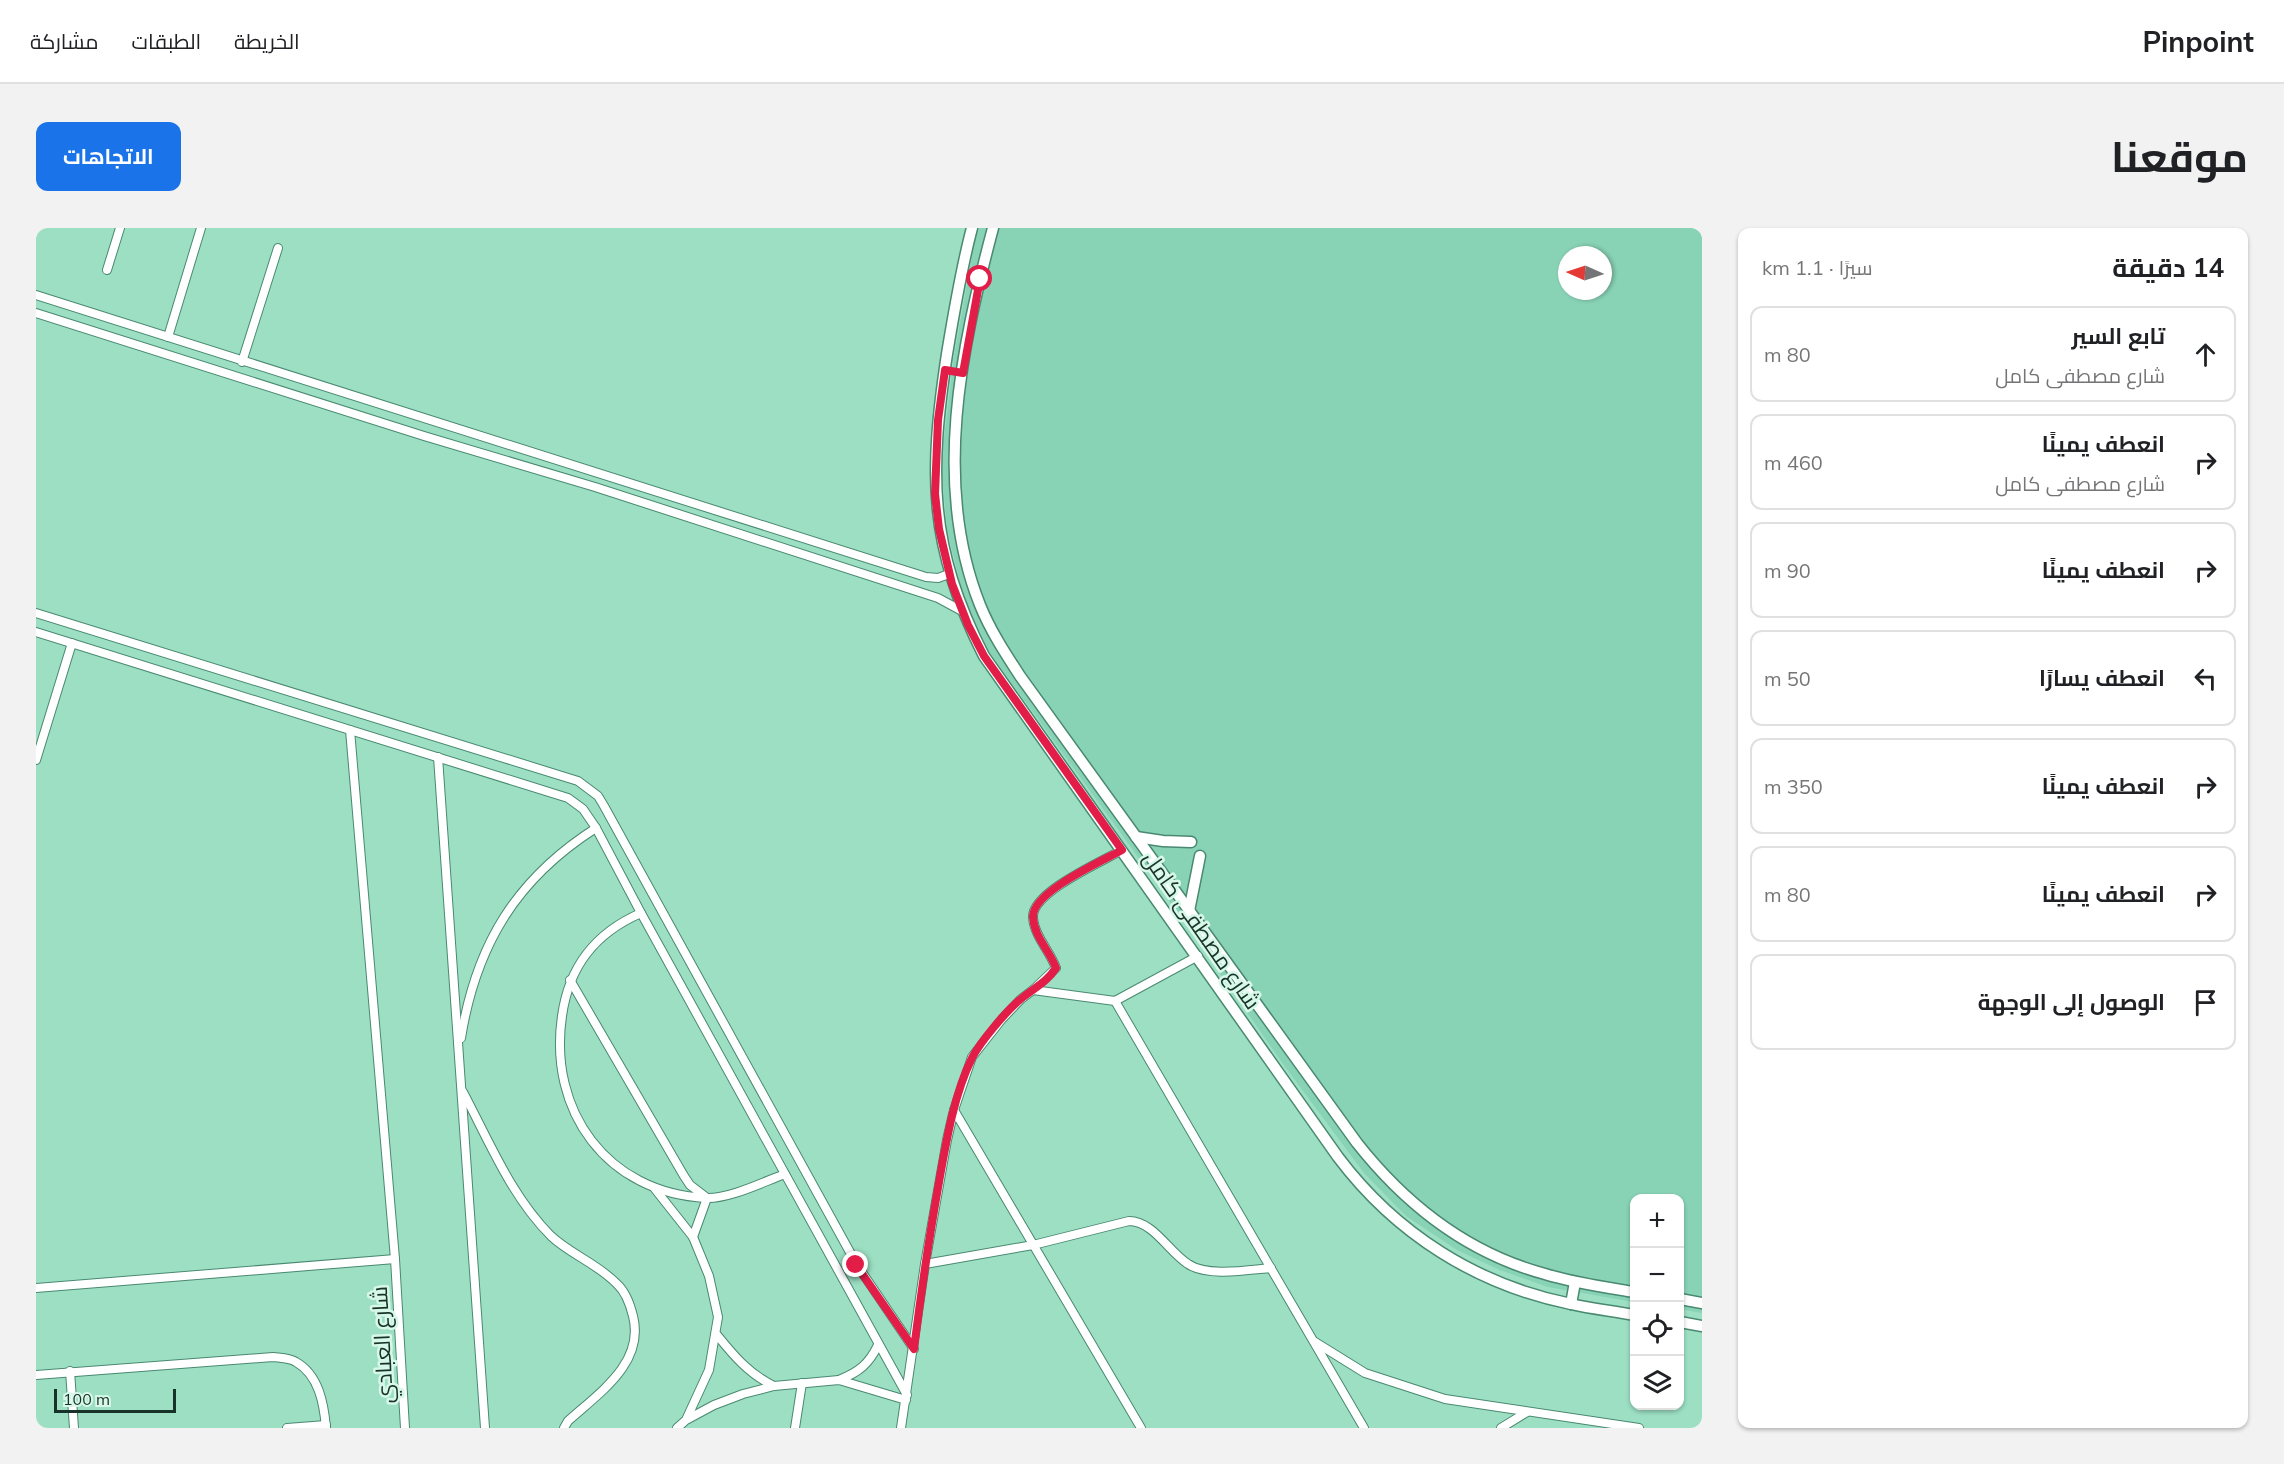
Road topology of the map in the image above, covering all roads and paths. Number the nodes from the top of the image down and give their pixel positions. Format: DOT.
graph roads {
  1 [pos="120,228"];
  2 [pos="201,228"];
  3 [pos="972,228"];
  4 [pos="993,228"];
  5 [pos="278,248"];
  6 [pos="107,270"];
  7 [pos="36,295"];
  8 [pos="36,313"];
  9 [pos="168,337"];
  10 [pos="242,362"];
  11 [pos="945,370"];
  12 [pos="963,373"];
  13 [pos="950,574"];
  14 [pos="962,611"];
  15 [pos="36,613"];
  16 [pos="36,632"];
  17 [pos="72,644"];
  18 [pos="350,730"];
  19 [pos="438,757"];
  20 [pos="36,760"];
  21 [pos="596,828"];
  22 [pos="1136,837"];
  23 [pos="1191,842"];
  24 [pos="1122,850"];
  25 [pos="1200,856"];
  26 [pos="1157,867"];
  27 [pos="1142,878"];
  28 [pos="1167,880"];
  29 [pos="1151,891"];
  30 [pos="1189,911"];
  31 [pos="641,913"];
  32 [pos="1198,956"];
  33 [pos="570,980"];
  34 [pos="1033,990"];
  35 [pos="1115,1001"];
  36 [pos="459,1052"];
  37 [pos="461,1088"];
  38 [pos="954,1110"];
  39 [pos="785,1174"];
  40 [pos="655,1189"];
  41 [pos="707,1198"];
  42 [pos="693,1237"];
  43 [pos="1033,1245"];
  44 [pos="395,1259"];
  45 [pos="925,1264"];
  46 [pos="1271,1268"];
  47 [pos="1575,1282"];
  48 [pos="36,1288"];
  49 [pos="1630,1291"];
  50 [pos="1684,1300"];
  51 [pos="1702,1303"];
  52 [pos="1571,1304"];
  53 [pos="1630,1314"];
  54 [pos="1684,1323"];
  55 [pos="1702,1326"];
  56 [pos="717,1335"];
  57 [pos="1314,1341"];
  58 [pos="878,1345"];
  59 [pos="914,1349"];
  60 [pos="70,1371"];
  61 [pos="36,1375"];
  62 [pos="839,1380"];
  63 [pos="802,1383"];
  64 [pos="774,1386"];
  65 [pos="906,1398"];
  66 [pos="1528,1411"];
  67 [pos="687,1420"];
  68 [pos="326,1426"];
  69 [pos="1622,1427"];
  70 [pos="74,1428"];
  71 [pos="287,1428"];
  72 [pos="405,1428"];
  73 [pos="485,1428"];
  74 [pos="564,1428"];
  75 [pos="677,1428"];
  76 [pos="795,1428"];
  77 [pos="901,1428"];
  78 [pos="1141,1428"];
  79 [pos="1364,1428"];
  80 [pos="1501,1428"];
  81 [pos="1639,1428"];
  1 -- 6 [label="street"];
  2 -- 9 [label="street"];
  3 -- 11 [label="street, شارع مصطفى كامل"];
  4 -- 12 [label="street, شارع مصطفى كامل"];
  5 -- 10 [label="street"];
  7 -- 9 [label="street"];
  8 -- 14 [label="street"];
  9 -- 10 [label="street"];
  10 -- 13 [label="street"];
  11 -- 12 [label="street"];
  11 -- 13 [label="street, شارع مصطفى كامل"];
  12 -- 22 [label="street, شارع مصطفى كامل"];
  13 -- 14 [label="street, شارع مصطفى كامل"];
  14 -- 24 [label="street, شارع مصطفى كامل"];
  15 -- 59 [label="street"];
  16 -- 17 [label="street"];
  17 -- 18 [label="street"];
  17 -- 20 [label="street"];
  18 -- 19 [label="street"];
  18 -- 44 [label="street, شارع العبادي"];
  19 -- 21 [label="street"];
  19 -- 36 [label="street"];
  21 -- 31 [label="street"];
  21 -- 36 [label="street"];
  22 -- 23 [label="street"];
  22 -- 26 [label="street, شارع مصطفى كامل"];
  24 -- 27 [label="street, شارع مصطفى كامل"];
  24 -- 34 [label="street"];
  25 -- 30 [label="street"];
  26 -- 27 [label="street"];
  26 -- 28 [label="street, شارع مصطفى كامل"];
  27 -- 29 [label="street, شارع مصطفى كامل"];
  28 -- 29 [label="street"];
  28 -- 30 [label="street, شارع مصطفى كامل"];
  29 -- 32 [label="street, شارع مصطفى كامل"];
  30 -- 47 [label="street, شارع مصطفى كامل"];
  31 -- 33 [label="street"];
  31 -- 39 [label="street"];
  32 -- 35 [label="street"];
  32 -- 52 [label="street, شارع مصطفى كامل"];
  33 -- 40 [label="street"];
  33 -- 41 [label="street"];
  34 -- 35 [label="street"];
  34 -- 38 [label="street"];
  35 -- 46 [label="street"];
  36 -- 37 [label="street"];
  37 -- 73 [label="street"];
  37 -- 74 [label="street"];
  38 -- 43 [label="street"];
  38 -- 45 [label="street"];
  39 -- 41 [label="street"];
  39 -- 58 [label="street"];
  40 -- 41 [label="street"];
  40 -- 42 [label="street"];
  41 -- 42 [label="street"];
  42 -- 56 [label="street"];
  43 -- 45 [label="street"];
  43 -- 46 [label="street"];
  43 -- 78 [label="street"];
  44 -- 48 [label="street"];
  44 -- 72 [label="street, شارع العبادي"];
  45 -- 59 [label="street"];
  46 -- 57 [label="street"];
  47 -- 49 [label="street, شارع مصطفى كامل"];
  47 -- 52 [label="street"];
  50 -- 51 [label="street"];
  52 -- 53 [label="street, شارع مصطفى كامل"];
  54 -- 55 [label="street"];
  56 -- 64 [label="street"];
  56 -- 67 [label="street"];
  57 -- 66 [label="street"];
  57 -- 79 [label="street"];
  58 -- 62 [label="street"];
  58 -- 65 [label="street"];
  59 -- 65 [label="street"];
  60 -- 61 [label="street"];
  60 -- 68 [label="street"];
  60 -- 70 [label="street"];
  62 -- 63 [label="street"];
  62 -- 65 [label="street"];
  63 -- 64 [label="street"];
  63 -- 76 [label="street"];
  64 -- 67 [label="street"];
  65 -- 77 [label="street"];
  66 -- 69 [label="street"];
  66 -- 80 [label="street"];
  67 -- 75 [label="street"];
  68 -- 71 [label="street"];
  69 -- 81 [label="street"];
}
